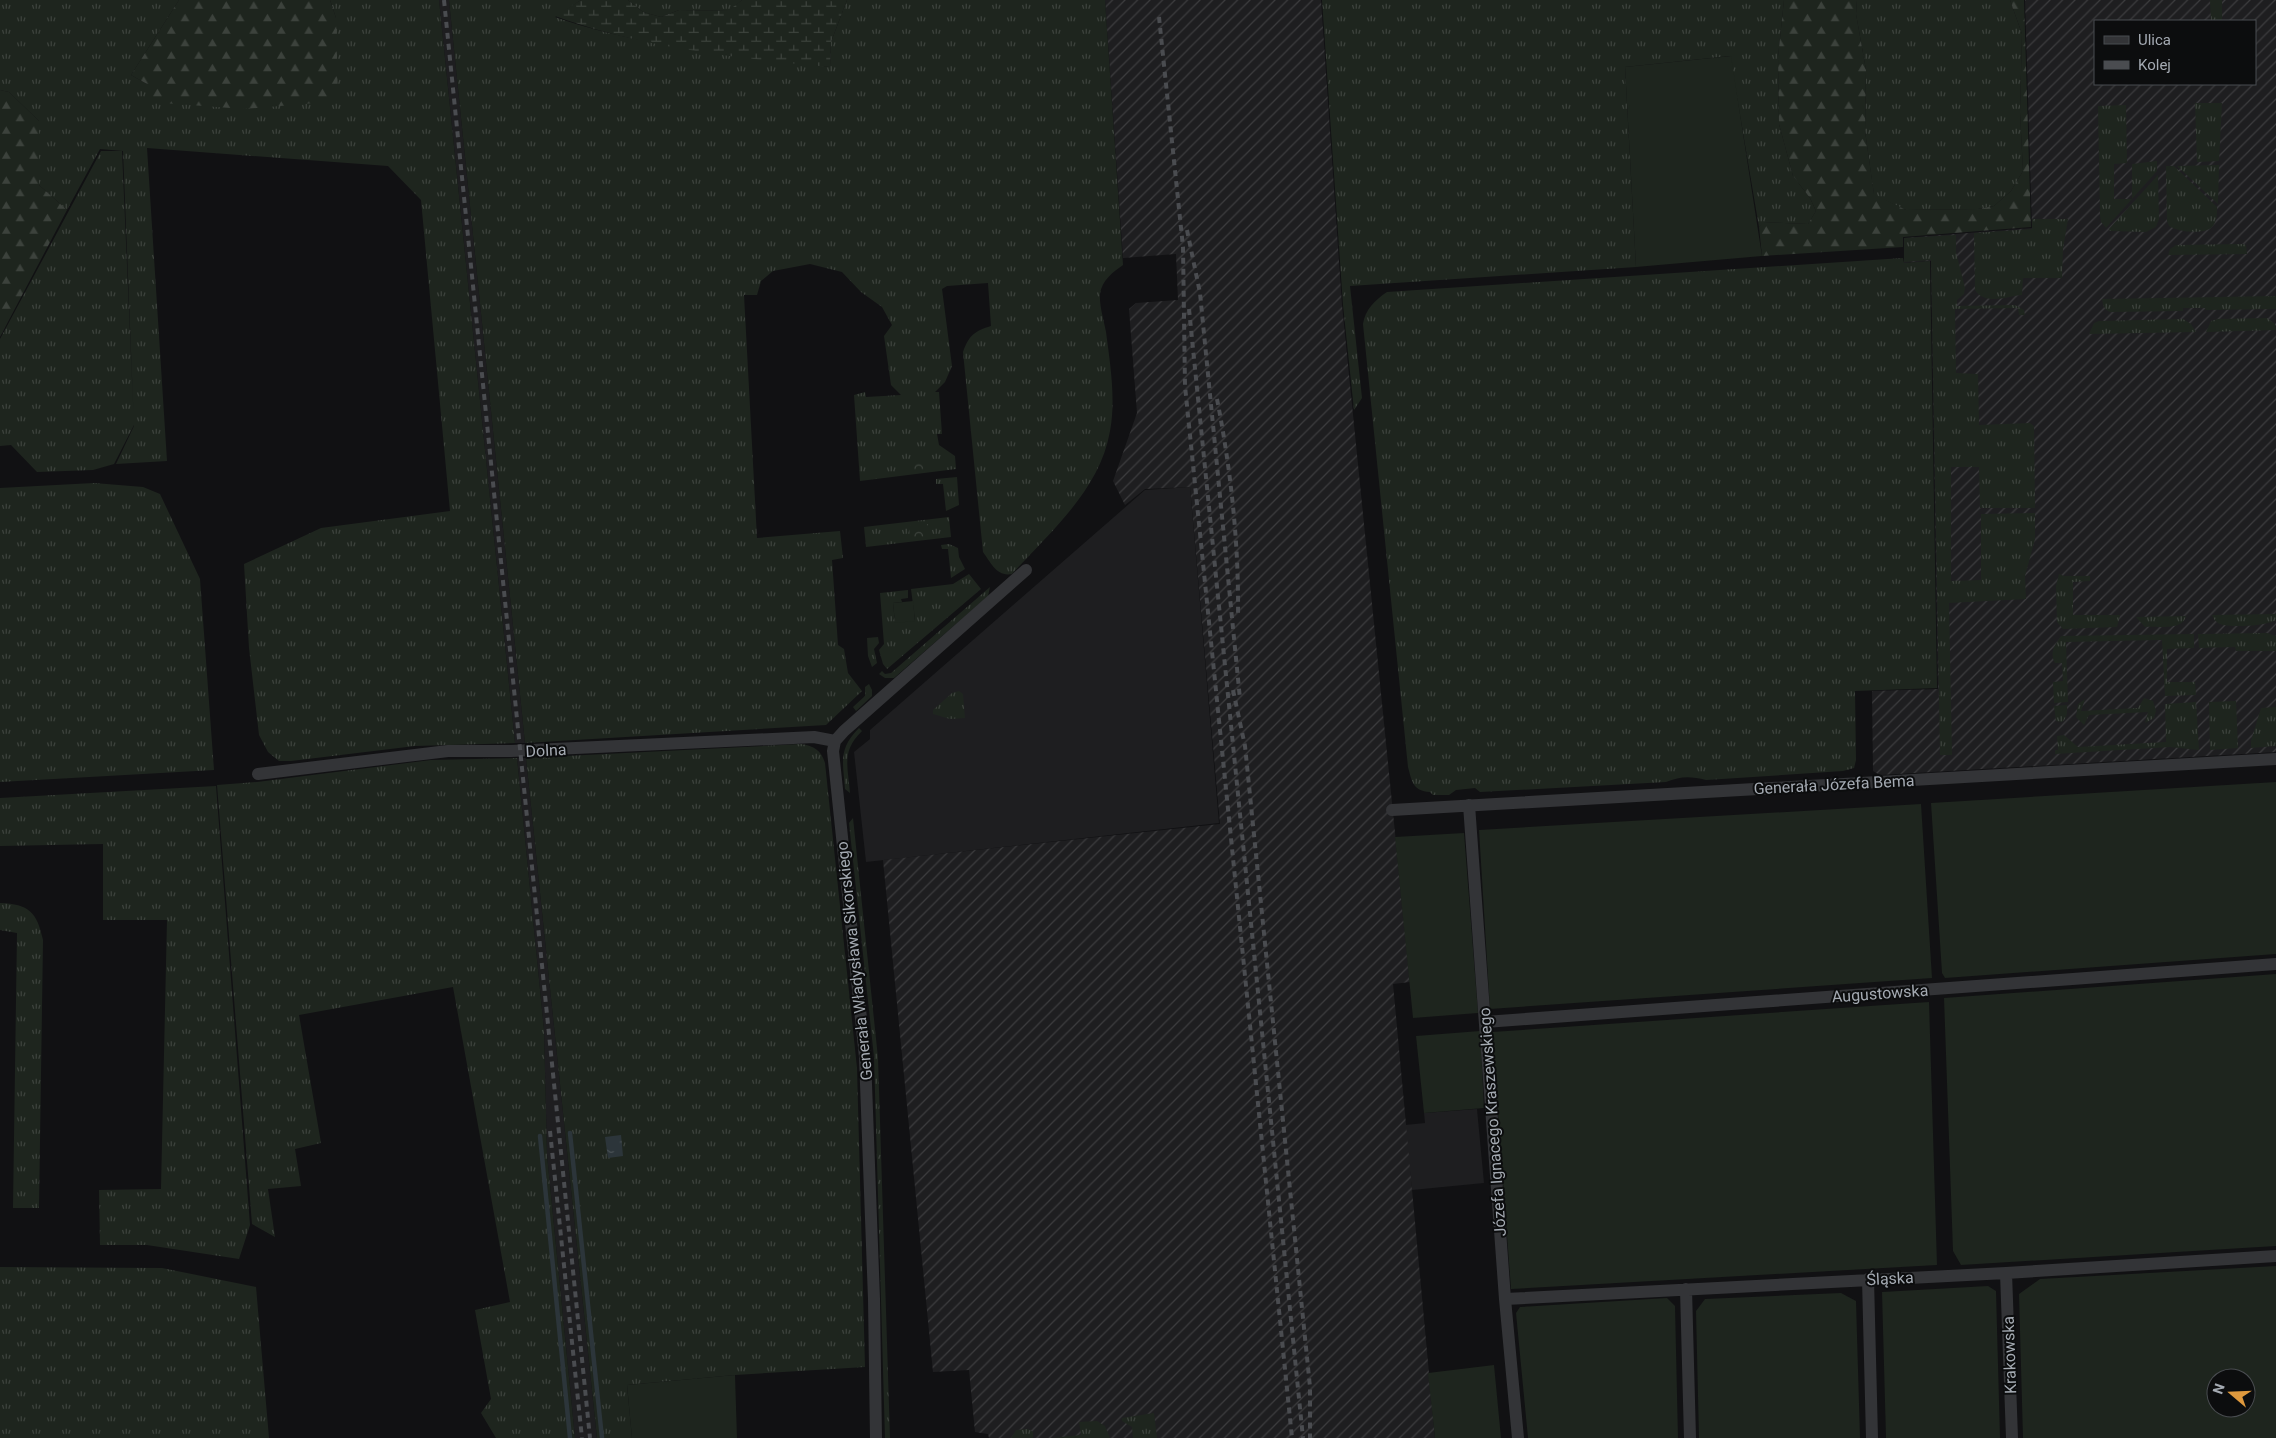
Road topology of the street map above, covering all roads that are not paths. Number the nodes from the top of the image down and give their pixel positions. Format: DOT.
graph roads {
  1 [pos="1026,570"];
  2 [pos="835,741"];
  3 [pos="2276,759"];
  4 [pos="258,774"];
  5 [pos="1469,805"];
  6 [pos="1392,810"];
  7 [pos="2276,964"];
  8 [pos="1484,1022"];
  9 [pos="2276,1256"];
  10 [pos="2006,1273"];
  11 [pos="1868,1279"];
  12 [pos="1686,1289"];
  13 [pos="1505,1299"];
  14 [pos="876,1438"];
  15 [pos="1518,1438"];
  16 [pos="1690,1438"];
  17 [pos="1872,1438"];
  18 [pos="2012,1438"];
  1 -- 2 [label="street"];
  2 -- 4 [label="street, Dolna"];
  2 -- 14 [label="street, Generała Władysława Sikorskiego"];
  3 -- 5 [label="street, Generała Józefa Bema"];
  5 -- 6 [label="street, Generała Józefa Bema"];
  5 -- 8 [label="street, Józefa Ignacego Kraszewskiego"];
  7 -- 8 [label="street, Augustowska"];
  8 -- 13 [label="street, Józefa Ignacego Kraszewskiego"];
  9 -- 10 [label="street, Śląska"];
  10 -- 11 [label="street, Śląska"];
  10 -- 18 [label="street, Krakowska"];
  11 -- 12 [label="street, Śląska"];
  11 -- 17 [label="street"];
  12 -- 13 [label="street, Śląska"];
  12 -- 16 [label="street"];
  13 -- 15 [label="street, Józefa Ignacego Kraszewskiego"];
}
